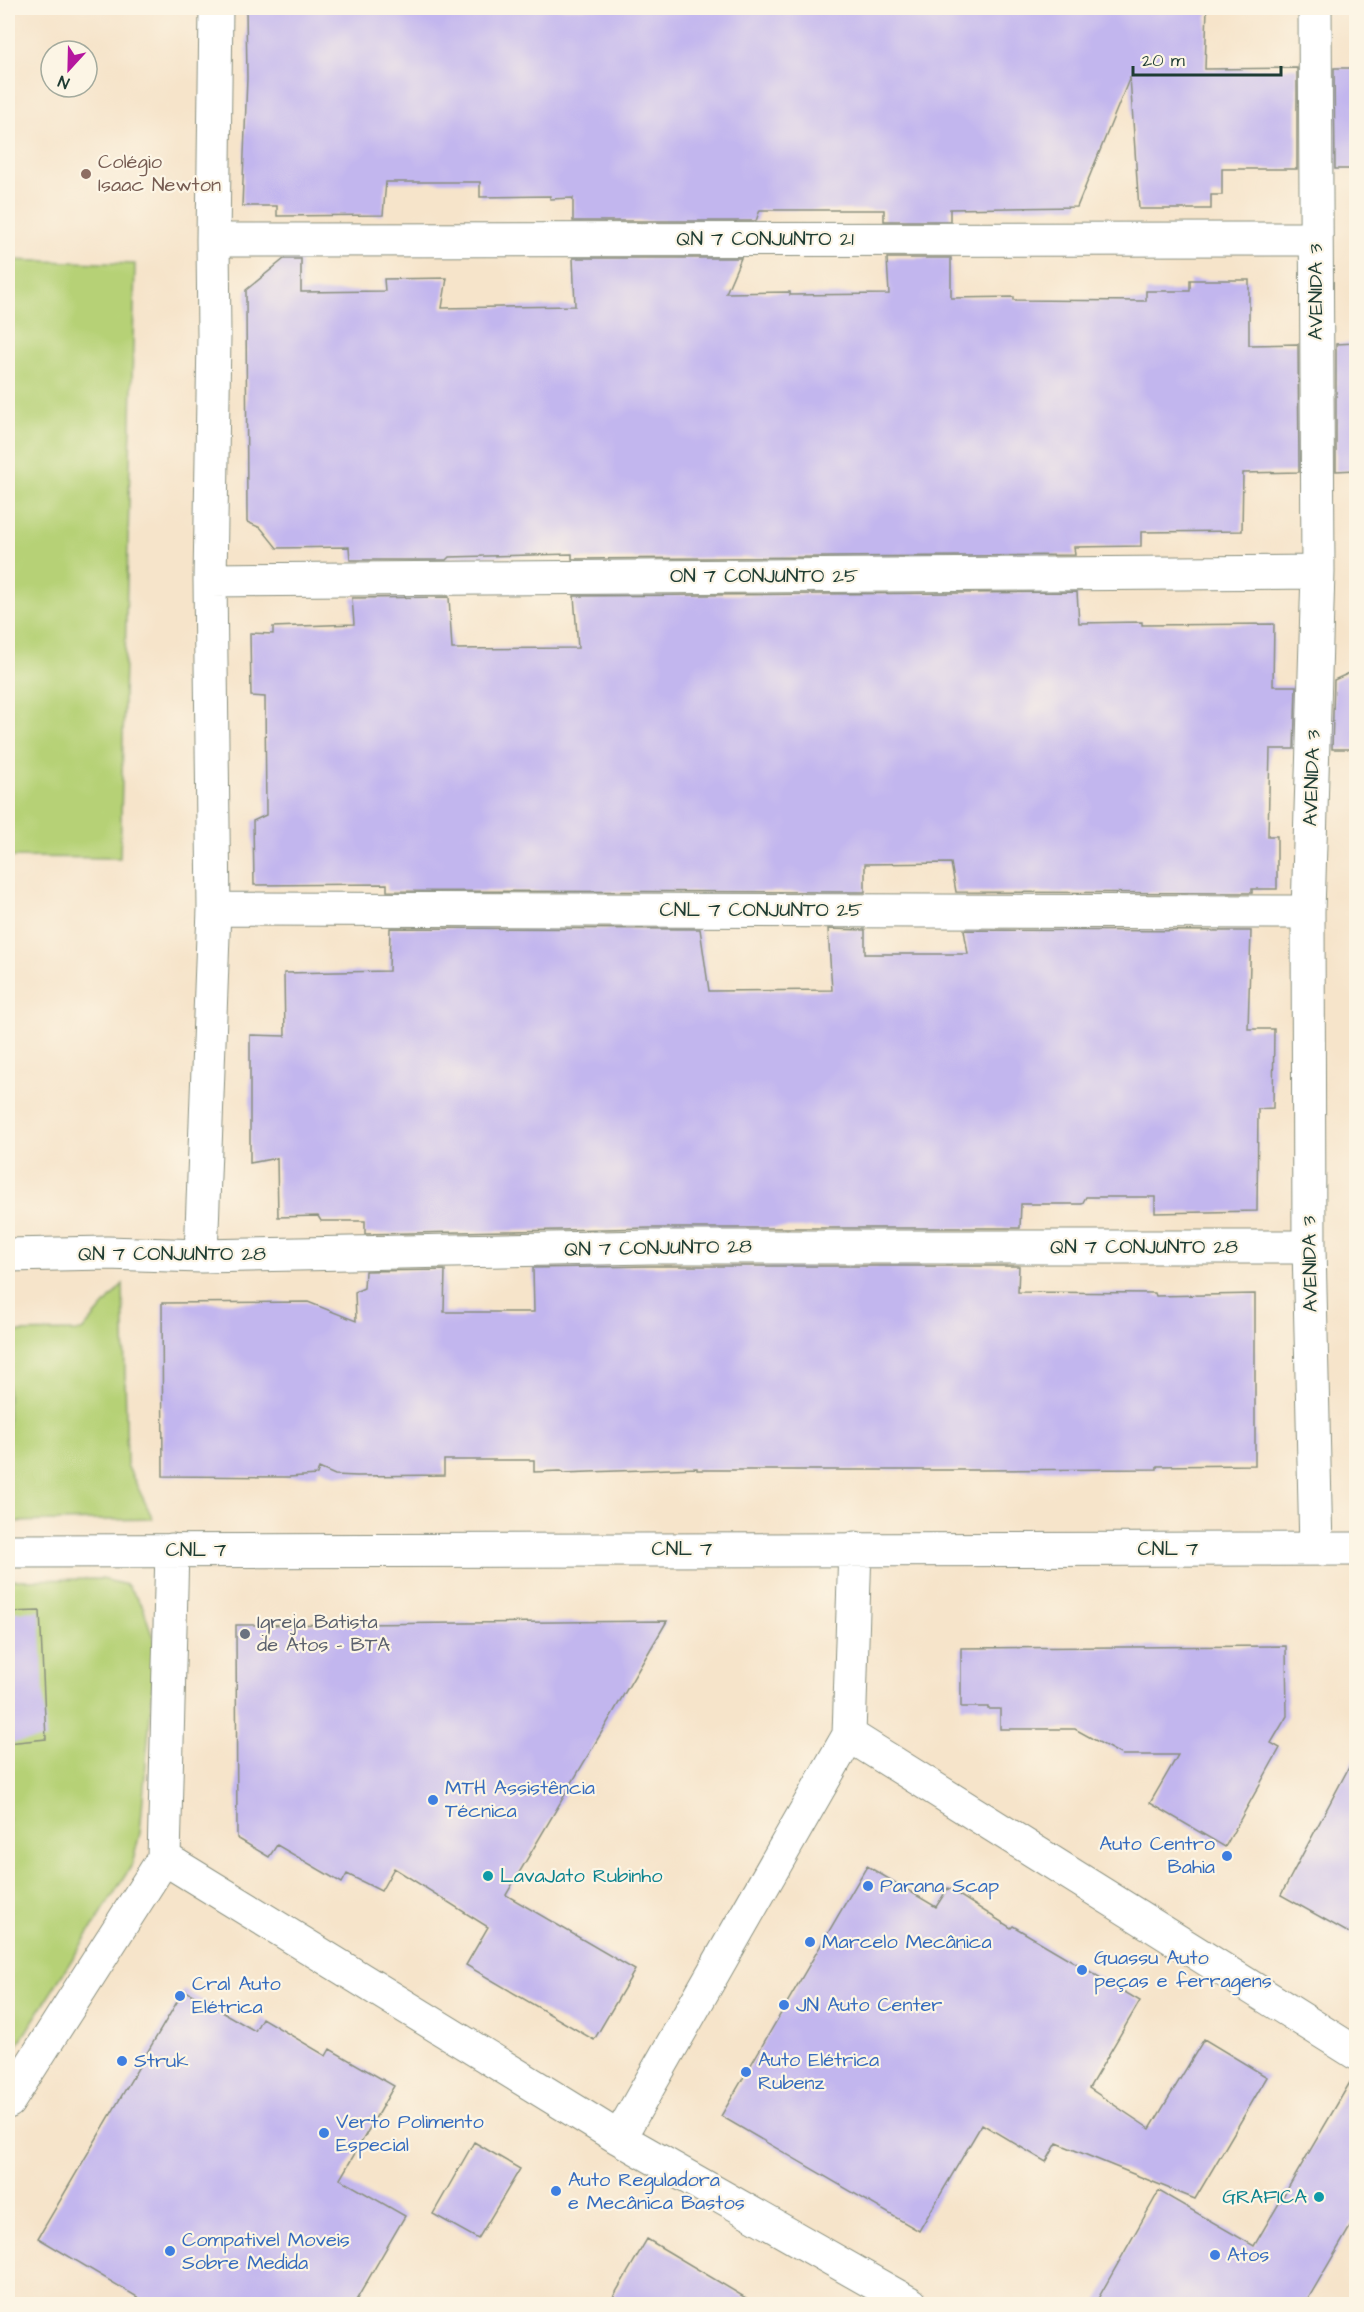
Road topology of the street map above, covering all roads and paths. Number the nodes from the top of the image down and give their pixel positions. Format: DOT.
graph roads {
  1 [pos="216,8"];
  2 [pos="1315,8"];
  3 [pos="1316,238"];
  4 [pos="213,240"];
  5 [pos="1318,572"];
  6 [pos="210,580"];
  7 [pos="214,909"];
  8 [pos="1308,912"];
  9 [pos="1309,1247"];
  10 [pos="8,1255"];
  11 [pos="201,1256"];
  12 [pos="855,1548"];
  13 [pos="1316,1549"];
  14 [pos="1356,1549"];
  15 [pos="172,1550"];
  16 [pos="8,1551"];
  17 [pos="849,1735"];
  18 [pos="164,1858"];
  19 [pos="1356,2053"];
  20 [pos="8,2103"];
  21 [pos="619,2138"];
  22 [pos="911,2304"];
  1 -- 4 [label="street"];
  2 -- 3 [label="street, AVENIDA 3"];
  3 -- 4 [label="street, QN 7 CONJUNTO 21"];
  3 -- 5 [label="street, AVENIDA 3"];
  4 -- 6 [label="street"];
  5 -- 6 [label="street, ON 7 CONJUNTO 25"];
  5 -- 8 [label="street, AVENIDA 3"];
  6 -- 7 [label="street"];
  7 -- 8 [label="street, CNL 7 CONJUNTO 25"];
  7 -- 11 [label="street"];
  8 -- 9 [label="street, AVENIDA 3"];
  9 -- 11 [label="street, QN 7 CONJUNTO 28"];
  9 -- 13 [label="street, AVENIDA 3"];
  10 -- 11 [label="street, QN 7 CONJUNTO 28"];
  12 -- 13 [label="street, CNL 7"];
  12 -- 15 [label="street, CNL 7"];
  12 -- 17 [label="street"];
  13 -- 14 [label="street, CNL 7"];
  15 -- 16 [label="street, CNL 7"];
  15 -- 18 [label="street"];
  17 -- 19 [label="street"];
  17 -- 21 [label="street"];
  18 -- 20 [label="street"];
  18 -- 21 [label="street"];
  21 -- 22 [label="street"];
}
